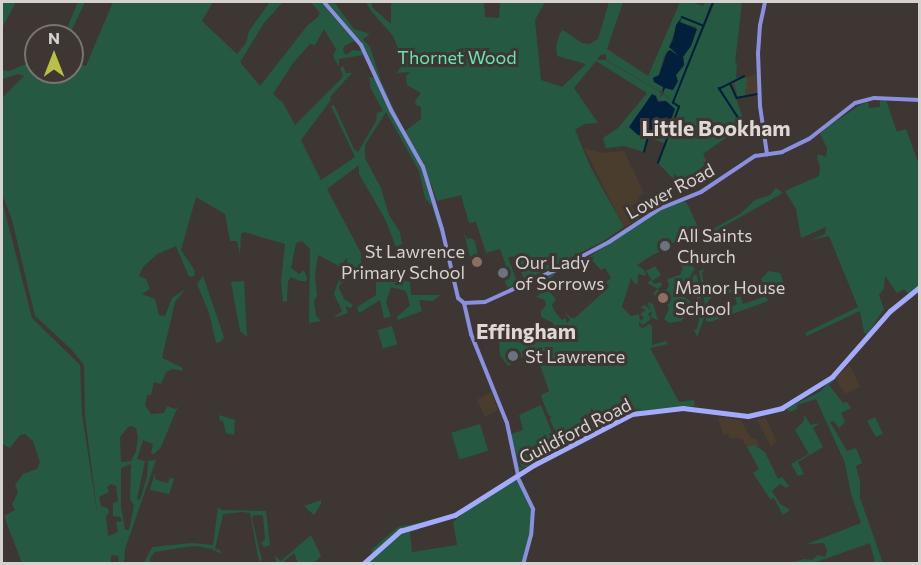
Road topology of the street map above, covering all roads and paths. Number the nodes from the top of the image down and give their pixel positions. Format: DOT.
graph roads {
  1 [pos="324,2"];
  2 [pos="765,2"];
  3 [pos="920,100"];
  4 [pos="766,154"];
  5 [pos="920,287"];
  6 [pos="464,303"];
  7 [pos="518,475"];
  8 [pos="363,564"];
  9 [pos="523,564"];
  1 -- 6 [label="street"];
  2 -- 4 [label="street"];
  3 -- 4 [label="street, Lower Road"];
  4 -- 6 [label="street, Lower Road"];
  5 -- 7 [label="main road, Guildford Road"];
  6 -- 7 [label="street"];
  7 -- 8 [label="main road, Guildford Road"];
  7 -- 9 [label="street"];
}
